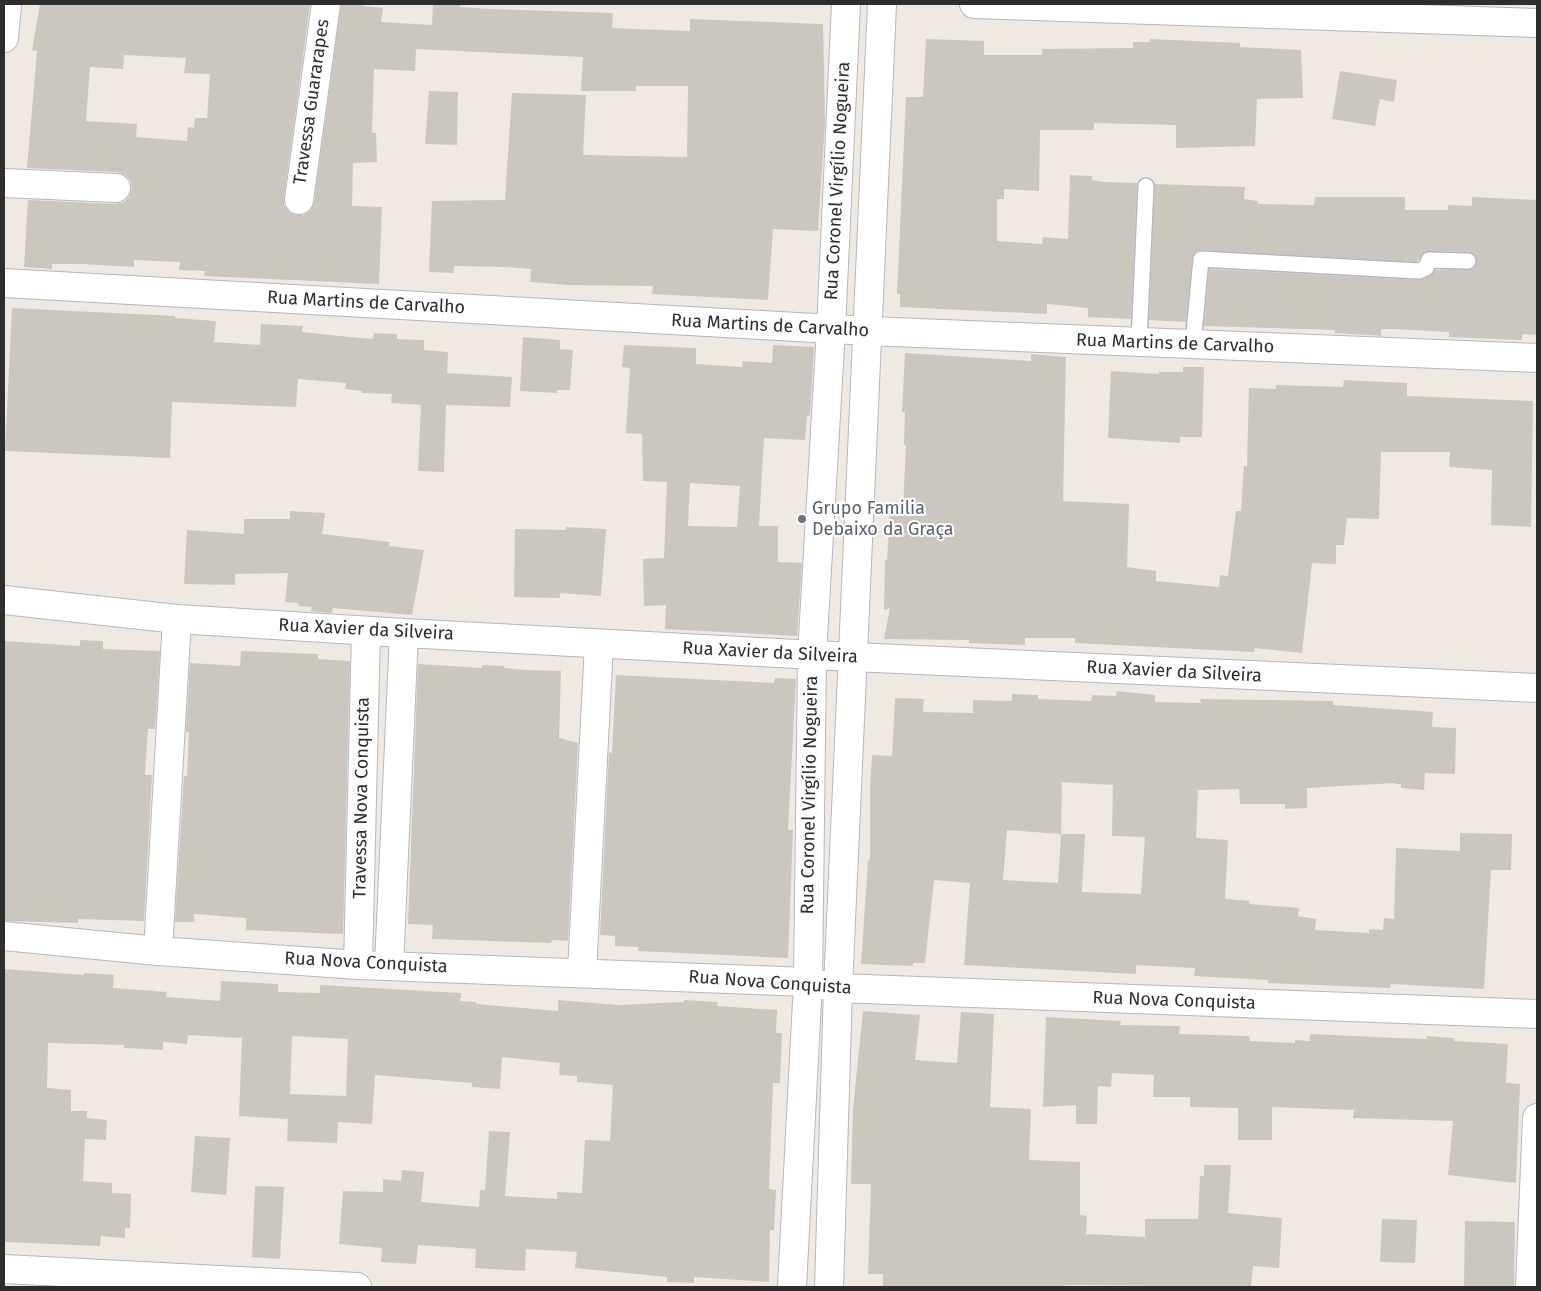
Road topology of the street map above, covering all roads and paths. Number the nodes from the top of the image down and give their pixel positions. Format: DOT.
graph roads {
  1 [pos="7,4"];
  2 [pos="326,4"];
  3 [pos="846,4"];
  4 [pos="882,4"];
  5 [pos="974,4"];
  6 [pos="1537,23"];
  7 [pos="4,38"];
  8 [pos="4,182"];
  9 [pos="1146,186"];
  10 [pos="116,188"];
  11 [pos="299,200"];
  12 [pos="1468,261"];
  13 [pos="4,283"];
  14 [pos="831,329"];
  15 [pos="869,331"];
  16 [pos="1139,342"];
  17 [pos="1193,344"];
  18 [pos="1537,358"];
  19 [pos="4,600"];
  20 [pos="177,619"];
  21 [pos="366,631"];
  22 [pos="404,633"];
  23 [pos="599,644"];
  24 [pos="812,655"];
  25 [pos="853,657"];
  26 [pos="1537,688"];
  27 [pos="362,797"];
  28 [pos="396,800"];
  29 [pos="4,936"];
  30 [pos="158,951"];
  31 [pos="358,965"];
  32 [pos="389,966"];
  33 [pos="582,972"];
  34 [pos="808,982"];
  35 [pos="838,988"];
  36 [pos="1537,1014"];
  37 [pos="1537,1118"];
  38 [pos="4,1269"];
  39 [pos="357,1287"];
  40 [pos="792,1287"];
  41 [pos="829,1287"];
  42 [pos="1530,1287"];
  1 -- 7 [label="street"];
  2 -- 11 [label="street, Travessa Guararapes"];
  3 -- 14 [label="street, Rua Coronel Virgílio Nogueira"];
  4 -- 15 [label="street, Rua Coronel Virgílio Nogueira"];
  5 -- 6 [label="street"];
  8 -- 10 [label="street"];
  9 -- 16 [label="lane"];
  12 -- 17 [label="lane"];
  13 -- 14 [label="street, Rua Martins de Carvalho"];
  14 -- 15 [label="street, Rua Martins de Carvalho"];
  14 -- 24 [label="street, Rua Coronel Virgílio Nogueira"];
  15 -- 16 [label="street, Rua Martins de Carvalho"];
  15 -- 25 [label="street, Rua Coronel Virgílio Nogueira"];
  16 -- 17 [label="street, Rua Martins de Carvalho"];
  17 -- 18 [label="street, Rua Martins de Carvalho"];
  19 -- 20 [label="street, Rua Xavier da Silveira"];
  20 -- 21 [label="street, Rua Xavier da Silveira"];
  20 -- 30 [label="street"];
  21 -- 22 [label="street, Rua Xavier da Silveira"];
  21 -- 27 [label="street, Travessa Nova Conquista"];
  22 -- 23 [label="street, Rua Xavier da Silveira"];
  22 -- 28 [label="street"];
  23 -- 24 [label="street, Rua Xavier da Silveira"];
  23 -- 33 [label="street"];
  24 -- 25 [label="street, Rua Xavier da Silveira"];
  24 -- 34 [label="street, Rua Coronel Virgílio Nogueira"];
  25 -- 26 [label="street, Rua Xavier da Silveira"];
  25 -- 35 [label="street, Rua Coronel Virgílio Nogueira"];
  27 -- 28 [label="street"];
  27 -- 31 [label="street, Travessa Nova Conquista"];
  28 -- 32 [label="street"];
  29 -- 30 [label="street, Rua Nova Conquista"];
  30 -- 31 [label="street, Rua Nova Conquista"];
  31 -- 32 [label="street, Rua Nova Conquista"];
  32 -- 33 [label="street, Rua Nova Conquista"];
  33 -- 34 [label="street, Rua Nova Conquista"];
  34 -- 35 [label="street, Rua Nova Conquista"];
  34 -- 40 [label="street, Rua Coronel Virgílio Nogueira"];
  35 -- 36 [label="street, Rua Nova Conquista"];
  35 -- 41 [label="street, Rua Coronel Virgílio Nogueira"];
  37 -- 42 [label="street"];
  38 -- 39 [label="street"];
}
